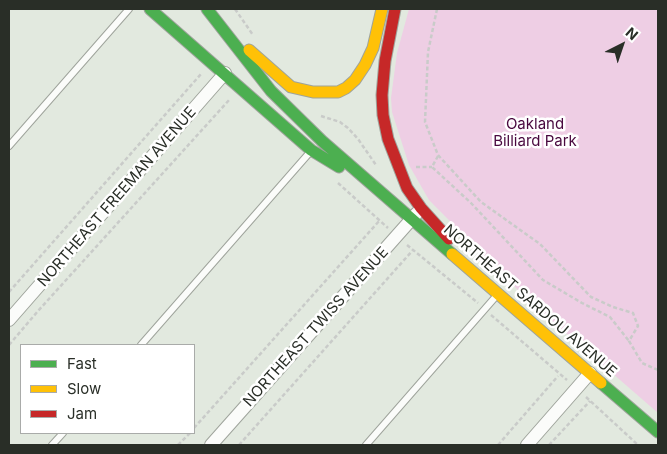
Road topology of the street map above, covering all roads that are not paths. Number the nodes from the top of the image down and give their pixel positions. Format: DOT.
graph roads {
  1 [pos="129,9"];
  2 [pos="150,9"];
  3 [pos="207,9"];
  4 [pos="382,9"];
  5 [pos="395,9"];
  6 [pos="214,19"];
  7 [pos="225,73"];
  8 [pos="9,146"];
  9 [pos="311,150"];
  10 [pos="382,194"];
  11 [pos="421,208"];
  12 [pos="412,219"];
  13 [pos="499,294"];
  14 [pos="9,320"];
  15 [pos="141,344"];
  16 [pos="590,373"];
  17 [pos="658,432"];
  18 [pos="62,434"];
  19 [pos="52,445"];
  20 [pos="211,445"];
  21 [pos="366,445"];
  22 [pos="527,445"];
  1 -- 8 [label="lane"];
  2 -- 7 [label="street, NORTHEAST SARDOU AVENUE"];
  3 -- 6 [label="street, NORTHEAST SARDOU AVENUE"];
  4 -- 6 [label="street"];
  5 -- 11 [label="street"];
  6 -- 10 [label="street, NORTHEAST SARDOU AVENUE"];
  7 -- 9 [label="street, NORTHEAST SARDOU AVENUE"];
  7 -- 14 [label="street, NORTHEAST FREEMAN AVENUE"];
  9 -- 10 [label="street, NORTHEAST SARDOU AVENUE"];
  9 -- 15 [label="lane"];
  10 -- 12 [label="street, NORTHEAST SARDOU AVENUE"];
  11 -- 12 [label="street, NORTHEAST TWISS AVENUE"];
  11 -- 13 [label="street"];
  12 -- 13 [label="street, NORTHEAST SARDOU AVENUE"];
  12 -- 20 [label="street, NORTHEAST TWISS AVENUE"];
  13 -- 16 [label="street, NORTHEAST SARDOU AVENUE"];
  13 -- 21 [label="lane"];
  16 -- 17 [label="street, NORTHEAST SARDOU AVENUE"];
  16 -- 22 [label="street"];
  18 -- 19 [label="lane"];
}
